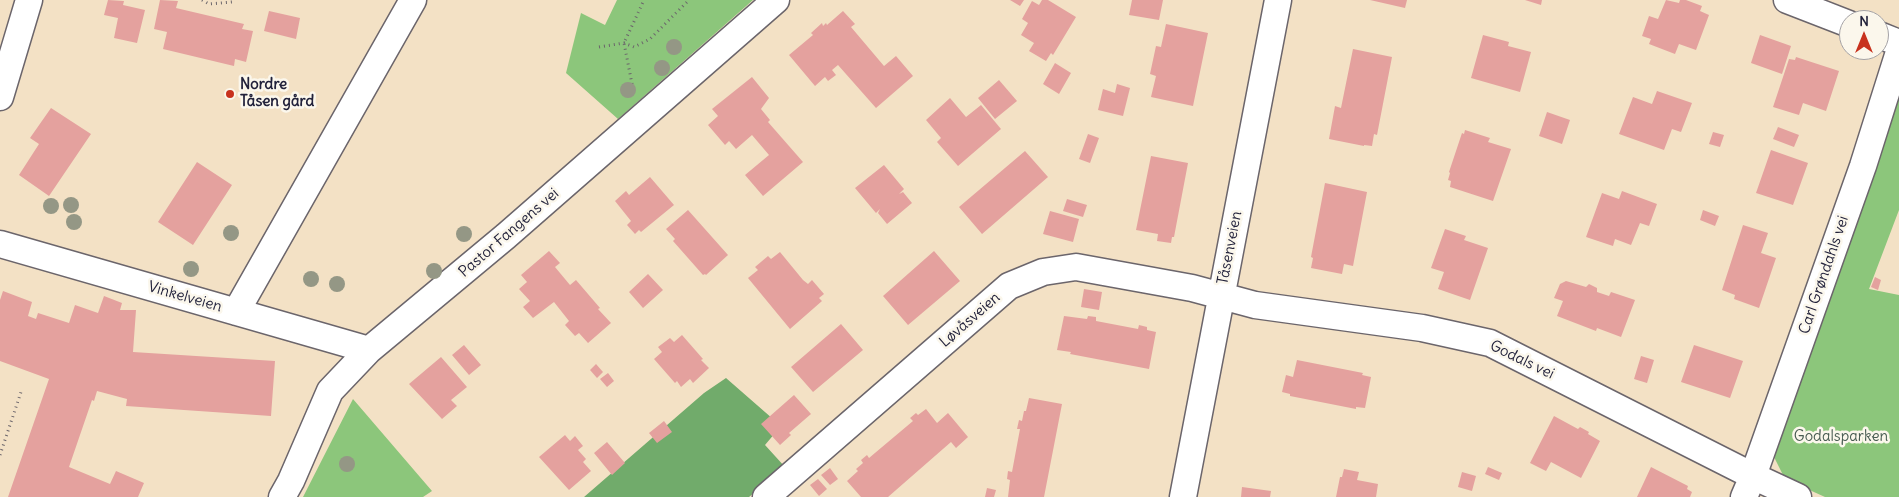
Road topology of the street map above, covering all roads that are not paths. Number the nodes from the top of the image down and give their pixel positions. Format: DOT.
graph roads {
  1 [pos="29,0"];
  2 [pos="413,0"];
  3 [pos="776,0"];
  4 [pos="1278,0"];
  5 [pos="1787,0"];
  6 [pos="1839,20"];
  7 [pos="1899,52"];
  8 [pos="5,61"];
  9 [pos="0,97"];
  10 [pos="0,244"];
  11 [pos="1221,296"];
  12 [pos="236,312"];
  13 [pos="369,350"];
  14 [pos="1749,487"];
  15 [pos="282,497"];
  16 [pos="766,497"];
  17 [pos="1183,497"];
  18 [pos="1798,497"];
  1 -- 8 [label="street"];
  2 -- 12 [label="street"];
  3 -- 13 [label="street, Pastor Fangens vei"];
  4 -- 11 [label="street, Tåsenveien"];
  5 -- 6 [label="street"];
  7 -- 14 [label="street, Carl Grøndahls vei"];
  8 -- 9 [label="street"];
  10 -- 12 [label="street, Vinkelveien"];
  11 -- 14 [label="street, Godals vei"];
  11 -- 16 [label="street, Løvåsveien"];
  11 -- 17 [label="street, Tåsenveien"];
  12 -- 13 [label="street, Vinkelveien"];
  13 -- 15 [label="street, Pastor Fangens vei"];
  14 -- 18 [label="street, Godals vei"];
}
